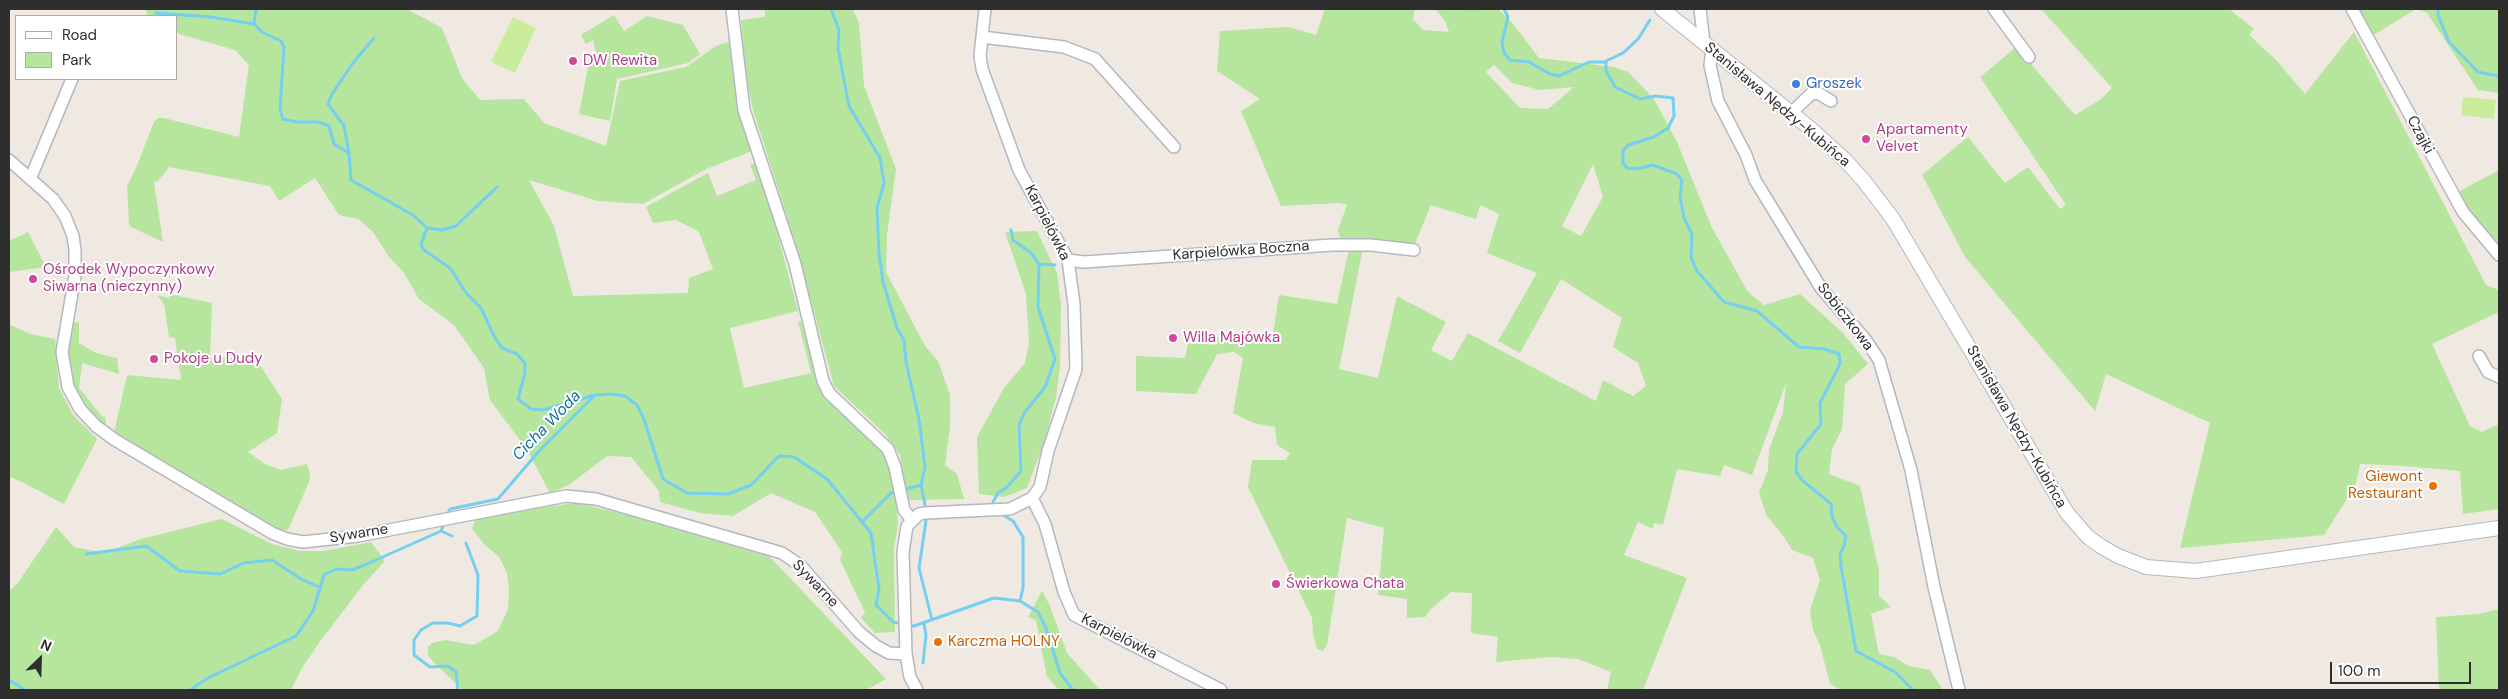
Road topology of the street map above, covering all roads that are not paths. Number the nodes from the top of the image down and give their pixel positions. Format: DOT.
graph roads {
  1 [pos="732,9"];
  2 [pos="985,9"];
  3 [pos="1662,9"];
  4 [pos="1700,9"];
  5 [pos="1994,9"];
  6 [pos="2352,9"];
  7 [pos="982,37"];
  8 [pos="1708,46"];
  9 [pos="2029,58"];
  10 [pos="72,80"];
  11 [pos="1832,101"];
  12 [pos="1791,113"];
  13 [pos="1174,147"];
  14 [pos="9,160"];
  15 [pos="31,177"];
  16 [pos="1414,250"];
  17 [pos="2499,255"];
  18 [pos="1068,260"];
  19 [pos="2478,356"];
  20 [pos="2499,377"];
  21 [pos="1032,498"];
  22 [pos="912,520"];
  23 [pos="2499,528"];
  24 [pos="906,654"];
  25 [pos="916,690"];
  26 [pos="1221,690"];
  27 [pos="1959,690"];
  1 -- 22 [label="street"];
  2 -- 7 [label="street, Karpielówka"];
  3 -- 8 [label="street, Stanisława Nędzy-Kubińca"];
  4 -- 8 [label="street, Sobiczkowa"];
  5 -- 9 [label="street"];
  6 -- 17 [label="street, Czajki"];
  7 -- 13 [label="street"];
  7 -- 18 [label="street, Karpielówka"];
  8 -- 12 [label="street, Stanisława Nędzy-Kubińca"];
  8 -- 27 [label="street, Sobiczkowa"];
  10 -- 15 [label="street"];
  11 -- 12 [label="street"];
  12 -- 23 [label="street, Stanisława Nędzy-Kubińca"];
  14 -- 15 [label="street, Sywarne"];
  15 -- 24 [label="street, Sywarne"];
  16 -- 18 [label="street, Karpielówka Boczna"];
  18 -- 21 [label="street, Karpielówka"];
  19 -- 20 [label="street"];
  21 -- 22 [label="street"];
  21 -- 26 [label="street, Karpielówka"];
  22 -- 24 [label="street"];
  24 -- 25 [label="street"];
}
